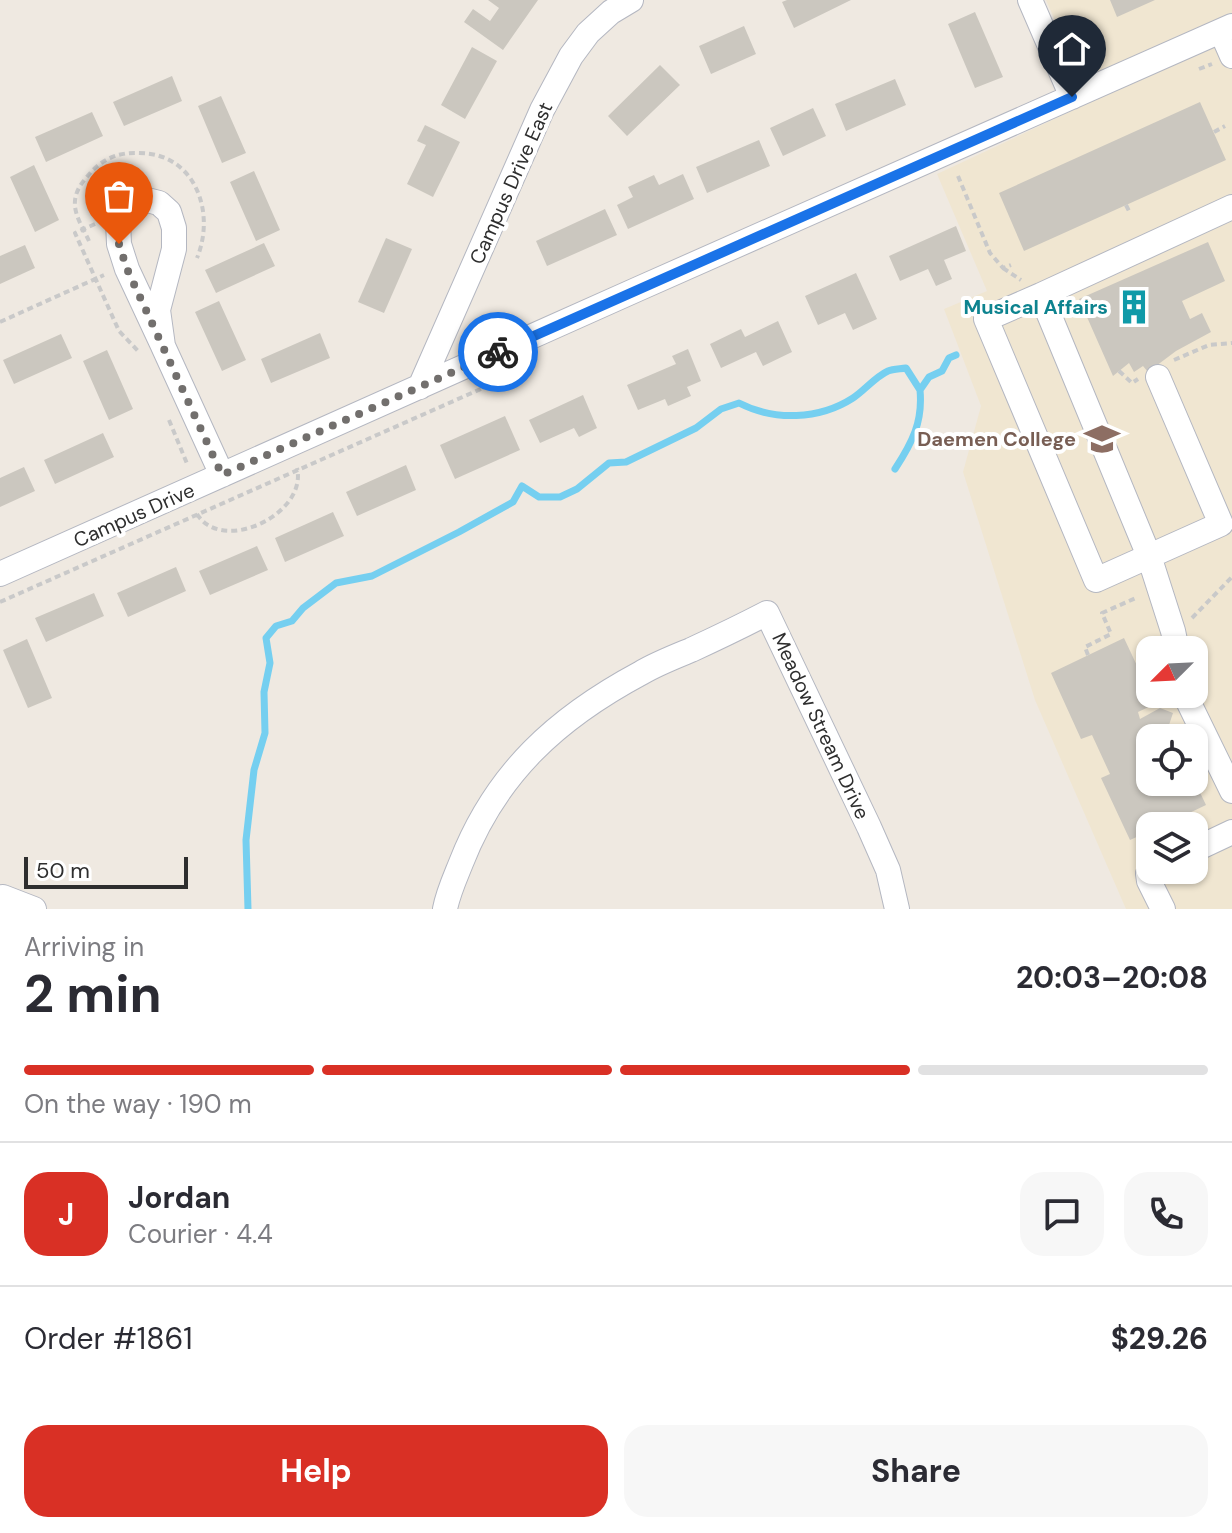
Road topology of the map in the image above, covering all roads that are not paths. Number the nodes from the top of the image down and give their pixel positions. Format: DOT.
graph roads {
  1 [pos="631,0"];
  2 [pos="1030,0"];
  3 [pos="1227,28"];
  4 [pos="1222,60"];
  5 [pos="1072,97"];
  6 [pos="1232,207"];
  7 [pos="1041,295"];
  8 [pos="152,350"];
  9 [pos="1158,377"];
  10 [pos="420,387"];
  11 [pos="222,475"];
  12 [pos="1149,556"];
  13 [pos="0,574"];
  14 [pos="1173,636"];
  15 [pos="1191,708"];
  16 [pos="1232,791"];
  17 [pos="1232,832"];
  18 [pos="1208,843"];
  19 [pos="1150,884"];
  20 [pos="0,899"];
  21 [pos="34,909"];
  22 [pos="445,909"];
  23 [pos="897,909"];
  24 [pos="1163,909"];
  1 -- 10 [label="street, Campus Drive East"];
  2 -- 5 [label="street"];
  3 -- 4 [label="street"];
  3 -- 5 [label="street, Campus Drive"];
  5 -- 10 [label="street, Campus Drive"];
  6 -- 7 [label="street"];
  7 -- 12 [label="street"];
  7 -- 12 [label="street"];
  8 -- 8 [label="street"];
  8 -- 11 [label="street"];
  9 -- 12 [label="street"];
  10 -- 11 [label="street, Campus Drive"];
  11 -- 13 [label="street, Campus Drive"];
  12 -- 14 [label="street"];
  15 -- 16 [label="street"];
  17 -- 18 [label="street"];
  19 -- 24 [label="street"];
  20 -- 21 [label="street"];
  22 -- 23 [label="street, Meadow Stream Drive"];
}
